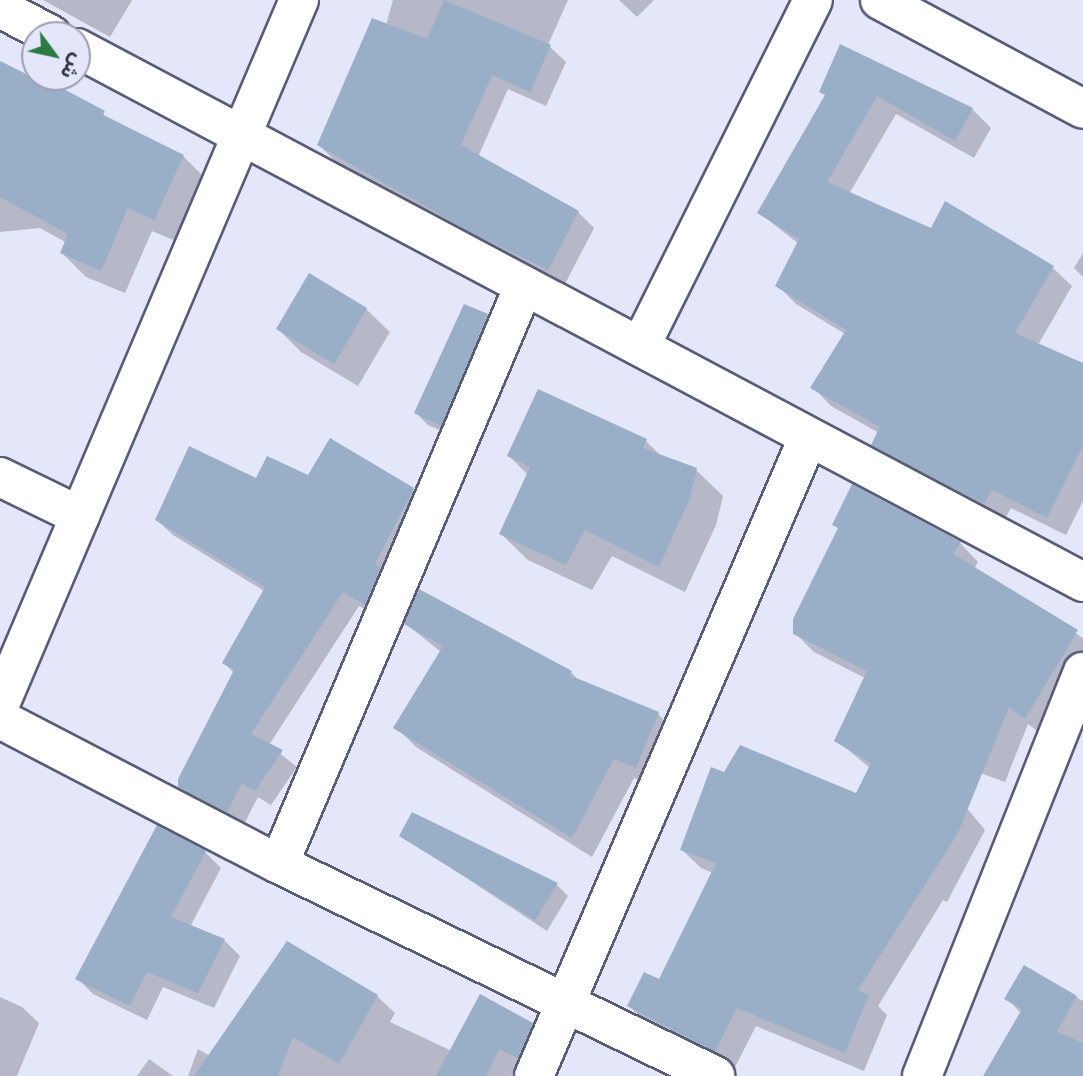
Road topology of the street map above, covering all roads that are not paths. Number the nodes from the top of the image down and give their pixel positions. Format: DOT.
graph roads {
  1 [pos="299,0"];
  2 [pos="813,0"];
  3 [pos="880,0"];
  4 [pos="0,8"];
  5 [pos="25,21"];
  6 [pos="91,55"];
  7 [pos="1083,109"];
  8 [pos="242,134"];
  9 [pos="523,288"];
  10 [pos="641,345"];
  11 [pos="808,438"];
  12 [pos="0,477"];
  13 [pos="80,516"];
  14 [pos="1083,582"];
  15 [pos="1083,672"];
  16 [pos="0,704"];
  17 [pos="0,719"];
  18 [pos="279,864"];
  19 [pos="565,1003"];
  20 [pos="534,1076"];
  21 [pos="715,1076"];
  22 [pos="922,1076"];
  1 -- 8 [label="street"];
  2 -- 10 [label="street"];
  3 -- 7 [label="street"];
  4 -- 5 [label="street"];
  6 -- 8 [label="street"];
  8 -- 9 [label="street"];
  8 -- 13 [label="street"];
  9 -- 10 [label="street"];
  9 -- 18 [label="street"];
  10 -- 11 [label="street"];
  11 -- 14 [label="street"];
  11 -- 19 [label="street"];
  12 -- 13 [label="street"];
  13 -- 16 [label="street"];
  15 -- 22 [label="street"];
  17 -- 18 [label="street"];
  18 -- 19 [label="street"];
  19 -- 20 [label="street"];
  19 -- 21 [label="street"];
}
